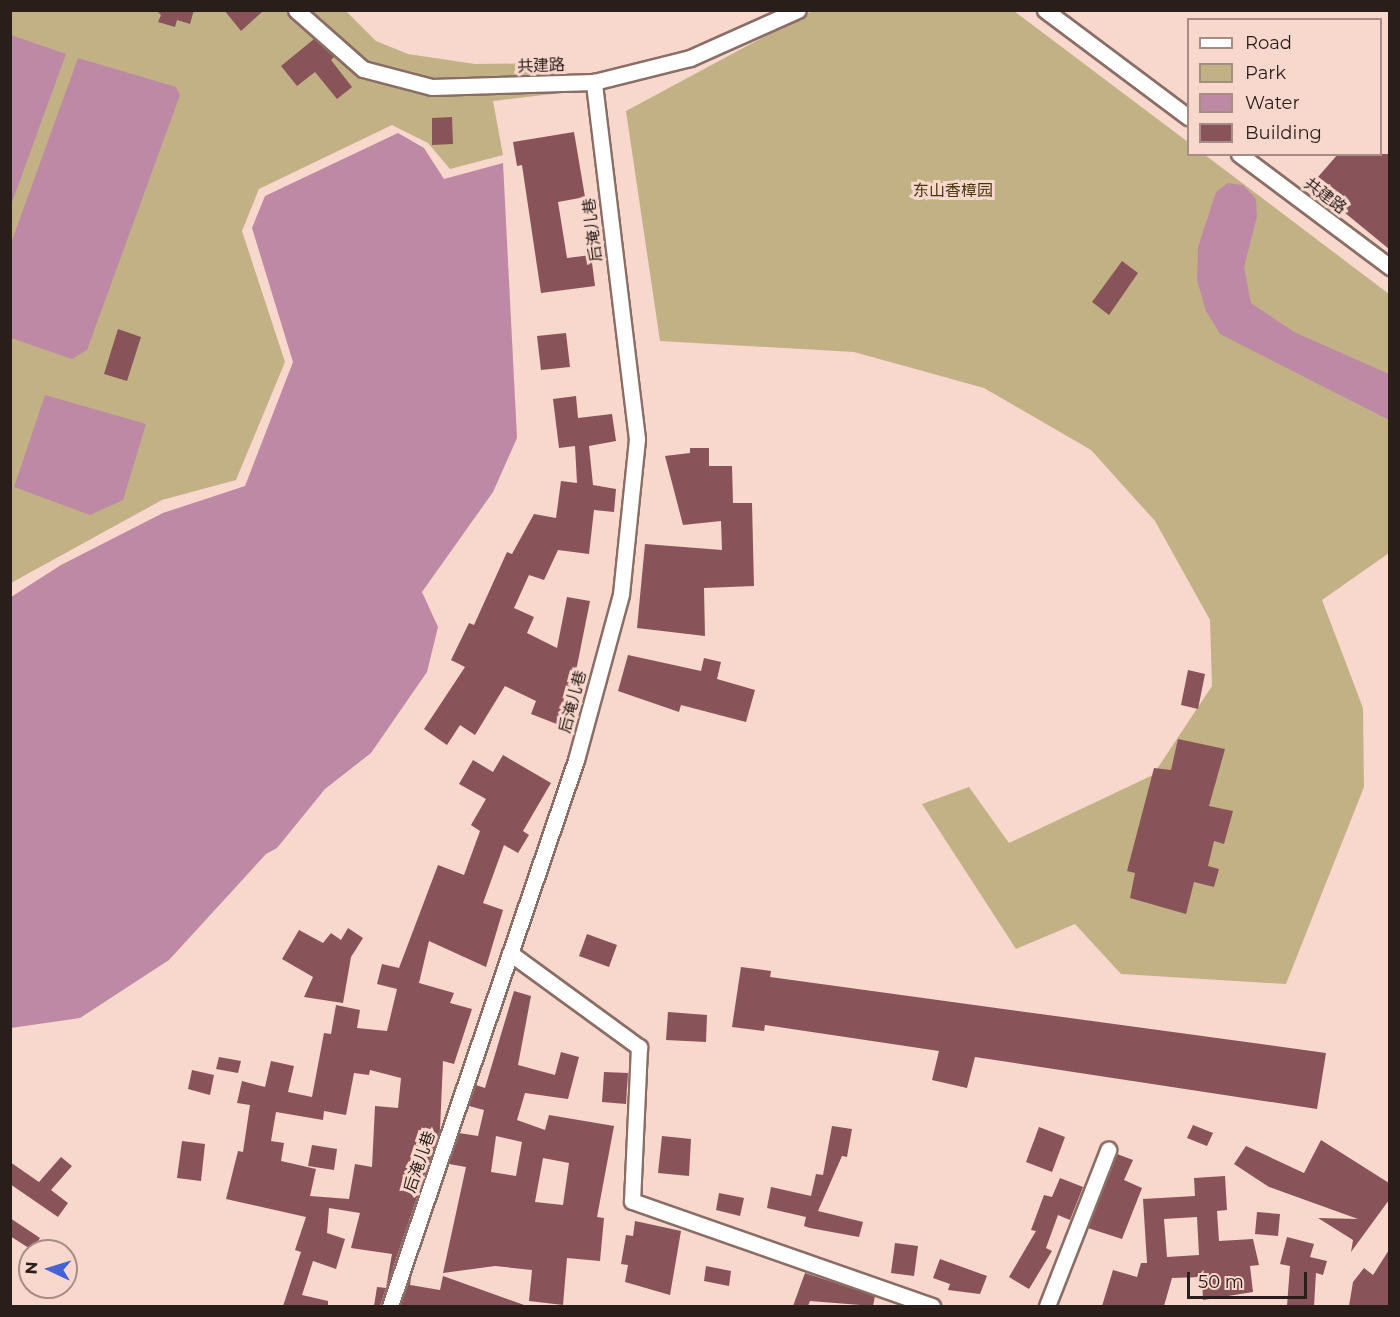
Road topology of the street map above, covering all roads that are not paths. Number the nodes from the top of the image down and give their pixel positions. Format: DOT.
graph roads {
  1 [pos="296,10"];
  2 [pos="798,10"];
  3 [pos="1045,10"];
  4 [pos="594,82"];
  5 [pos="1187,116"];
  6 [pos="1242,156"];
  7 [pos="1389,267"];
  8 [pos="510,953"];
  9 [pos="1108,1150"];
  10 [pos="390,1306"];
  11 [pos="932,1306"];
  12 [pos="1047,1306"];
  1 -- 4 [label="street, 共建路"];
  2 -- 4 [label="street, 共建路"];
  3 -- 5 [label="street"];
  4 -- 8 [label="street, 后淹儿巷"];
  6 -- 7 [label="street, 共建路"];
  8 -- 10 [label="street, 后淹儿巷"];
  8 -- 11 [label="street"];
  9 -- 12 [label="street"];
}
